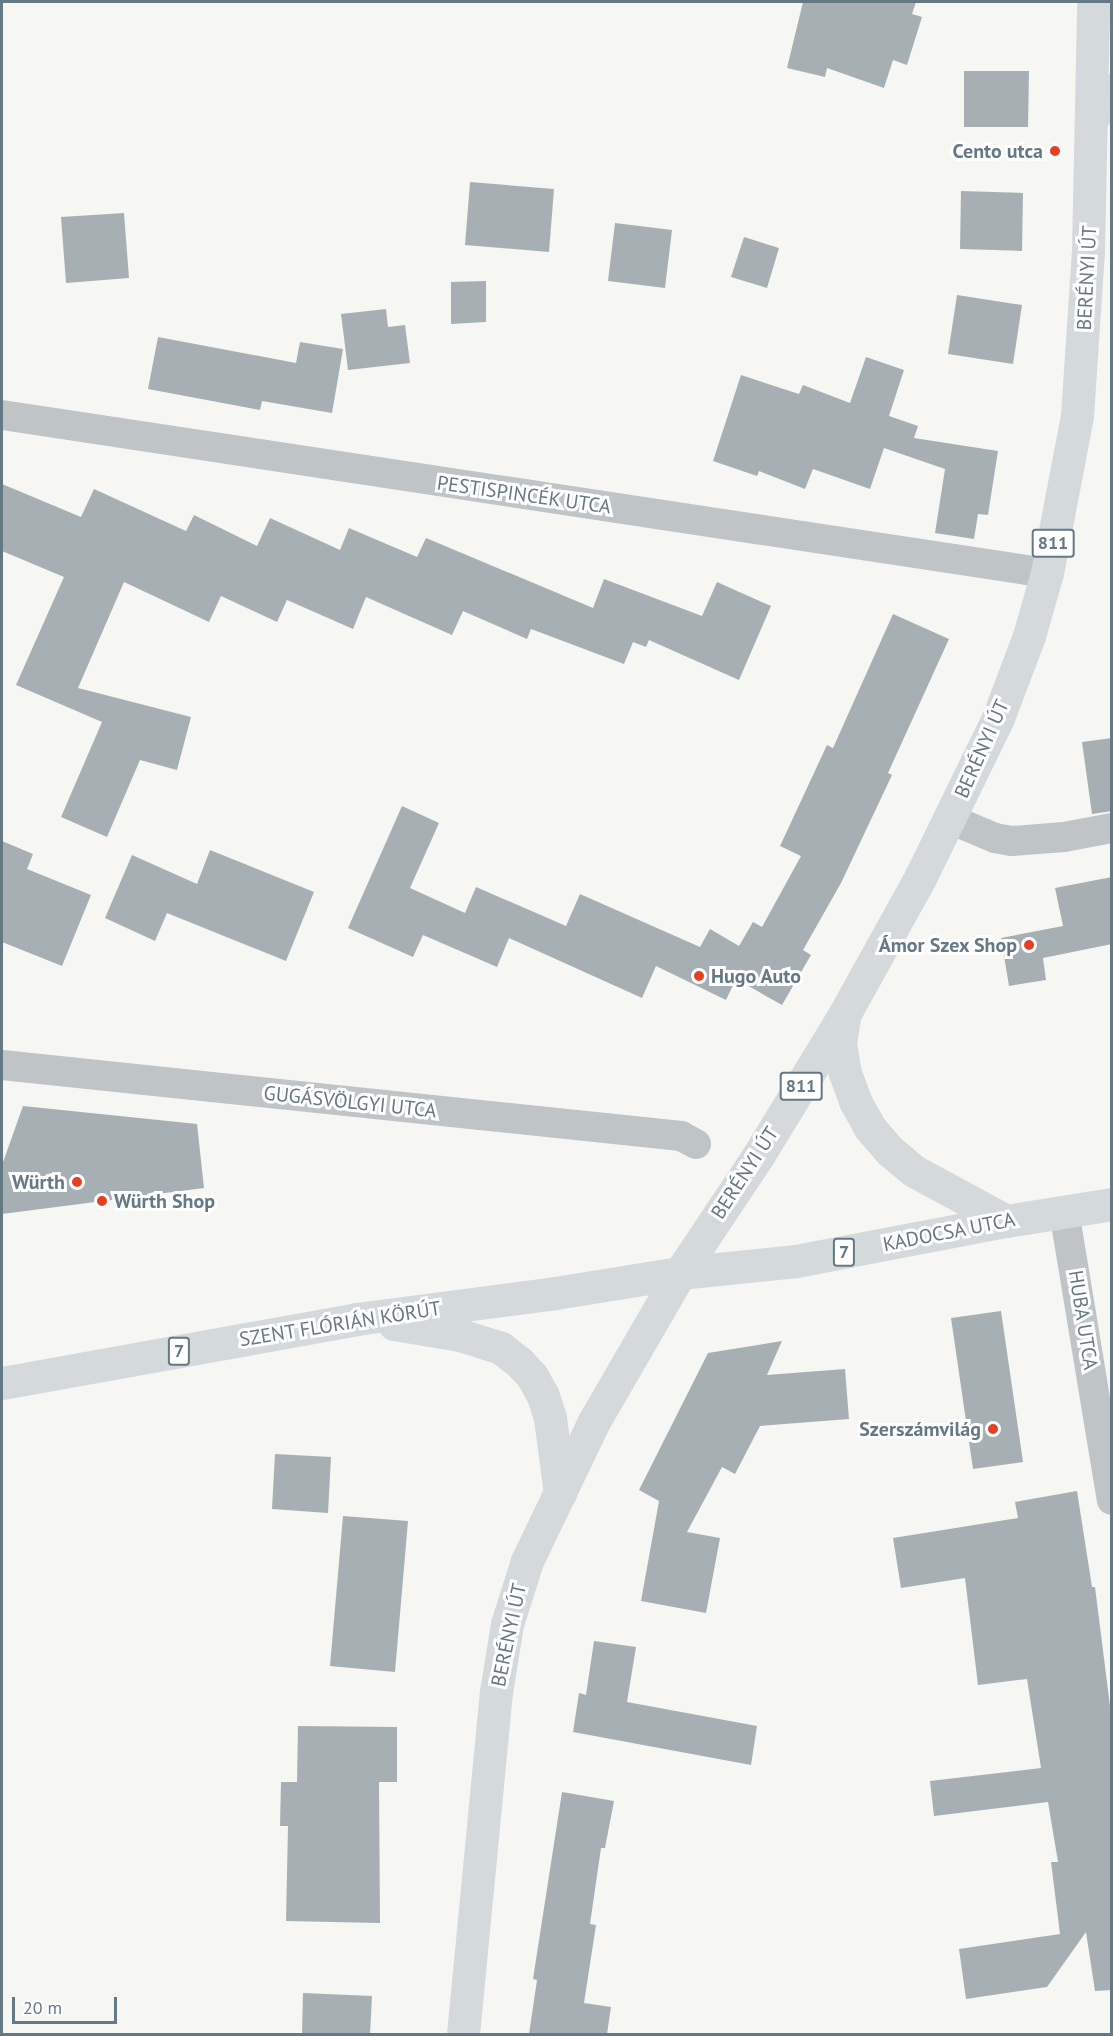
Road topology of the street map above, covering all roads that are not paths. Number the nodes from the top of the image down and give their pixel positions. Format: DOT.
graph roads {
  1 [pos="1093,2"];
  2 [pos="1112,90"];
  3 [pos="1093,117"];
  4 [pos="2,415"];
  5 [pos="1047,573"];
  6 [pos="950,819"];
  7 [pos="1112,828"];
  8 [pos="844,1016"];
  9 [pos="2,1065"];
  10 [pos="696,1144"];
  11 [pos="1112,1204"];
  12 [pos="1064,1211"];
  13 [pos="1006,1221"];
  14 [pos="680,1273"];
  15 [pos="356,1319"];
  16 [pos="2,1383"];
  17 [pos="560,1493"];
  18 [pos="1112,1500"];
  19 [pos="463,2034"];
  1 -- 3 [label="main road, BERÉNYI ÚT / 811"];
  2 -- 3 [label="main road"];
  3 -- 5 [label="main road, BERÉNYI ÚT / 811"];
  4 -- 5 [label="street, PESTISPINCÉK UTCA"];
  5 -- 6 [label="main road, BERÉNYI ÚT / 811"];
  6 -- 7 [label="street"];
  6 -- 8 [label="main road, BERÉNYI ÚT / 811"];
  8 -- 13 [label="main road"];
  8 -- 14 [label="main road, BERÉNYI ÚT / 811"];
  9 -- 10 [label="street, GUGÁSVÖLGYI UTCA"];
  11 -- 12 [label="main road, KADOCSA UTCA / 7"];
  12 -- 13 [label="main road, KADOCSA UTCA / 7"];
  12 -- 18 [label="street, HUBA UTCA"];
  13 -- 14 [label="main road, KADOCSA UTCA / 7"];
  14 -- 15 [label="main road, SZENT FLÓRIÁN KÖRÚT / 7"];
  14 -- 17 [label="main road, BERÉNYI ÚT"];
  15 -- 16 [label="main road, SZENT FLÓRIÁN KÖRÚT / 7"];
  15 -- 17 [label="main road"];
  17 -- 19 [label="main road, BERÉNYI ÚT"];
}
